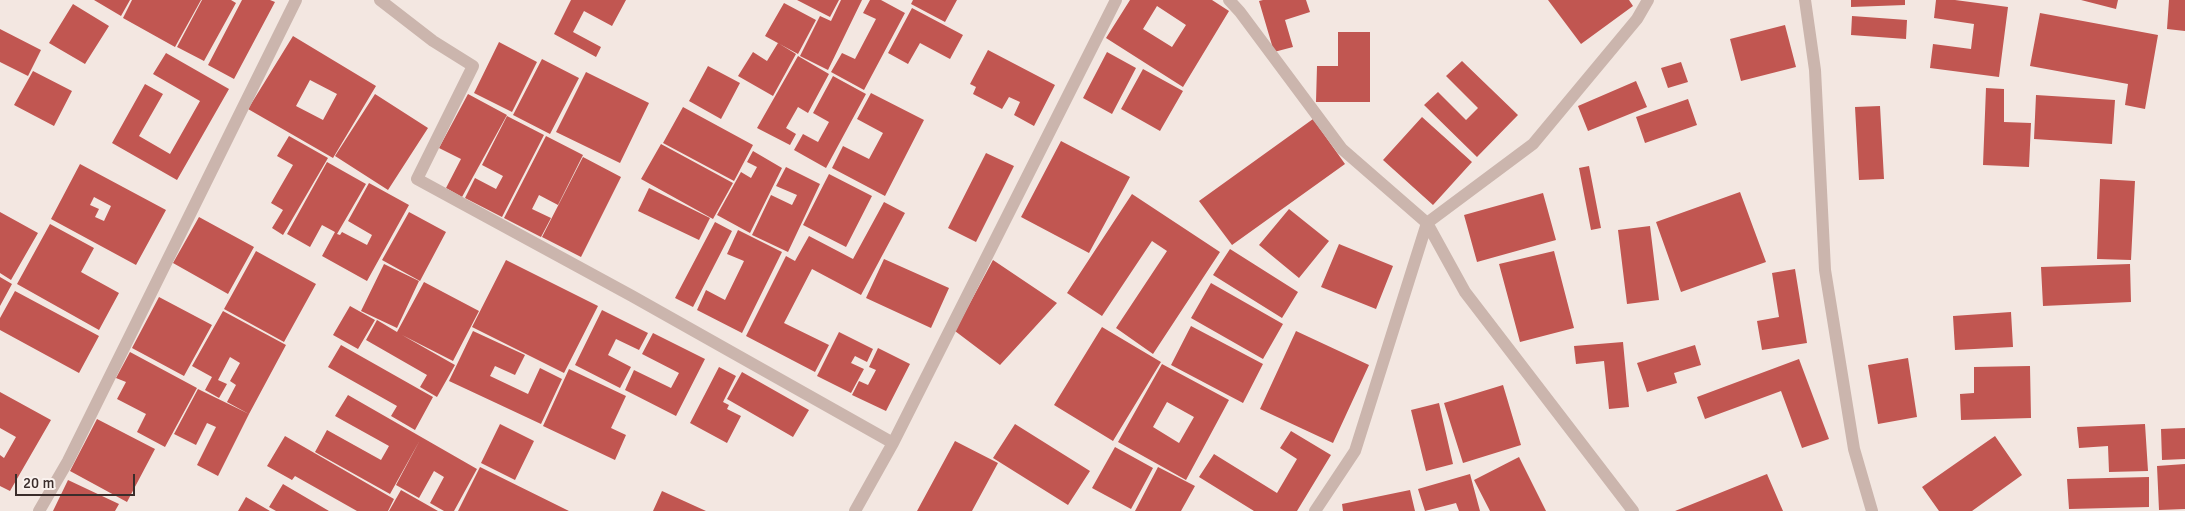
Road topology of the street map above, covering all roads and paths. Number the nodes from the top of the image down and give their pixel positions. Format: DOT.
graph roads {
  1 [pos="296,0"];
  2 [pos="380,0"];
  3 [pos="1116,0"];
  4 [pos="1229,0"];
  5 [pos="1648,0"];
  6 [pos="1805,0"];
  7 [pos="1241,6"];
  8 [pos="1427,223"];
  9 [pos="893,443"];
  10 [pos="39,511"];
  11 [pos="855,511"];
  12 [pos="1315,511"];
  13 [pos="1632,511"];
  14 [pos="1872,511"];
  1 -- 10 [label="street"];
  2 -- 9 [label="street"];
  3 -- 9 [label="street"];
  4 -- 7 [label="street"];
  5 -- 8 [label="street"];
  6 -- 14 [label="street"];
  7 -- 8 [label="street"];
  8 -- 12 [label="street"];
  8 -- 13 [label="street"];
  9 -- 11 [label="street"];
}
